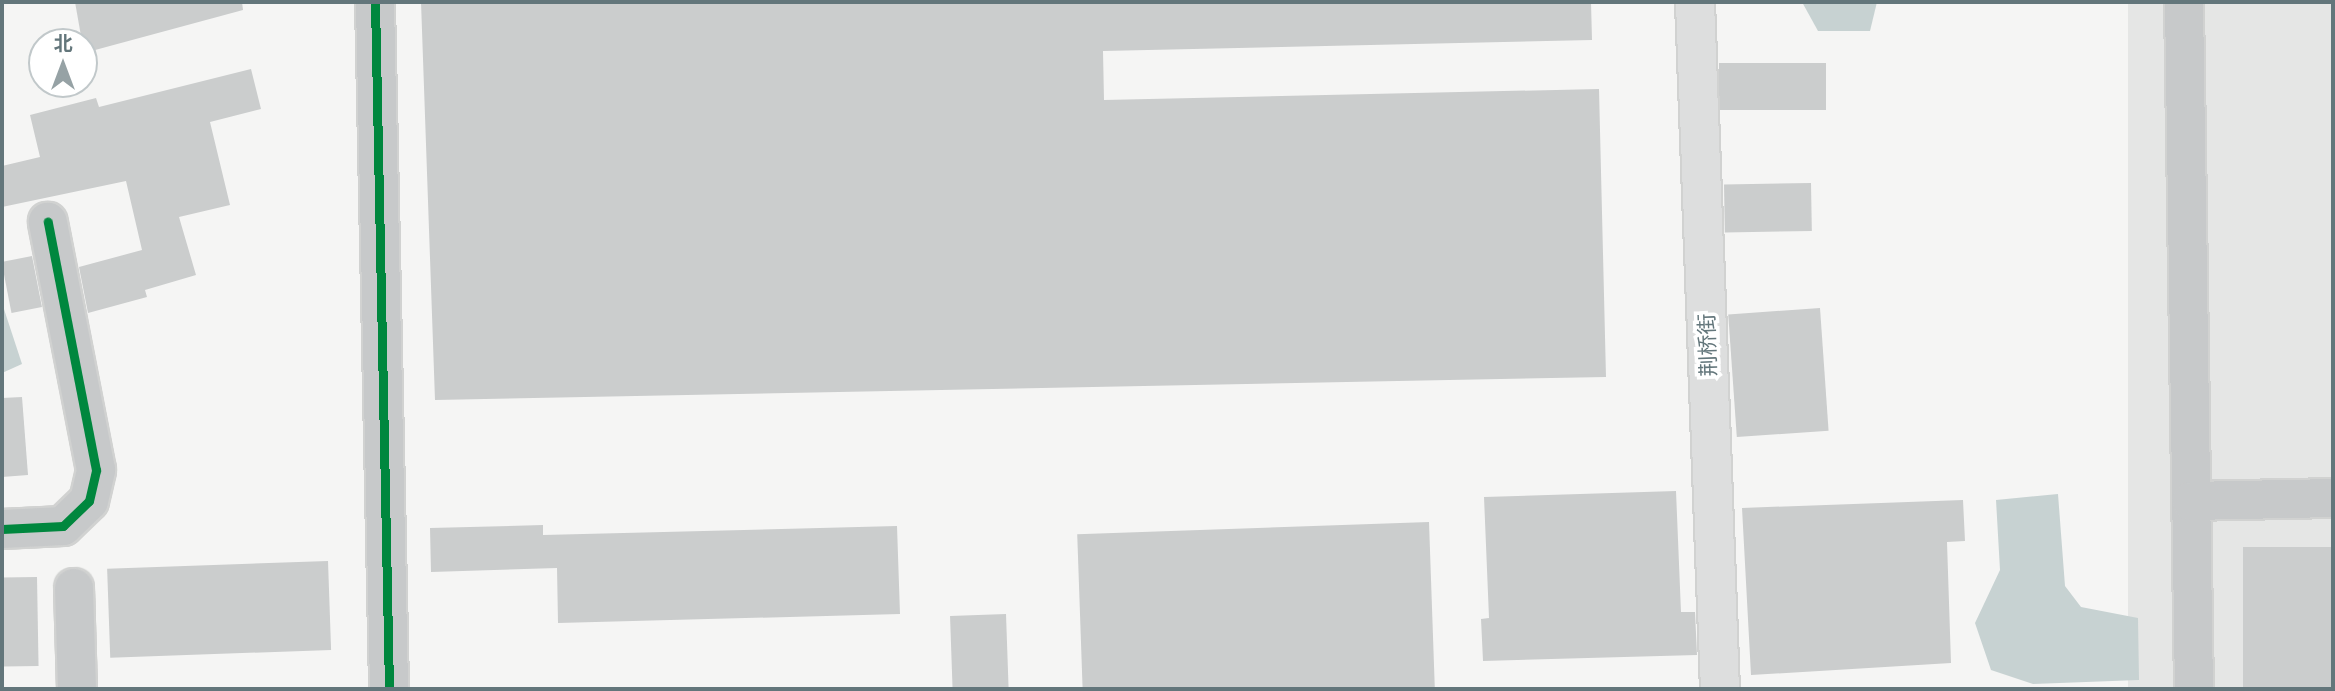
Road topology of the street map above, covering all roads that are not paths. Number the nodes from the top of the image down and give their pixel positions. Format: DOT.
graph roads {
  1 [pos="375,2"];
  2 [pos="1695,2"];
  3 [pos="2184,2"];
  4 [pos="48,222"];
  5 [pos="2333,498"];
  6 [pos="2192,501"];
  7 [pos="2,529"];
  8 [pos="74,588"];
  9 [pos="77,689"];
  10 [pos="389,689"];
  11 [pos="1720,689"];
  12 [pos="2194,689"];
  1 -- 10 [label="street"];
  2 -- 11 [label="main road, 荆桥街"];
  3 -- 6 [label="street"];
  4 -- 7 [label="street"];
  5 -- 6 [label="street"];
  6 -- 12 [label="street"];
  8 -- 9 [label="street"];
}
